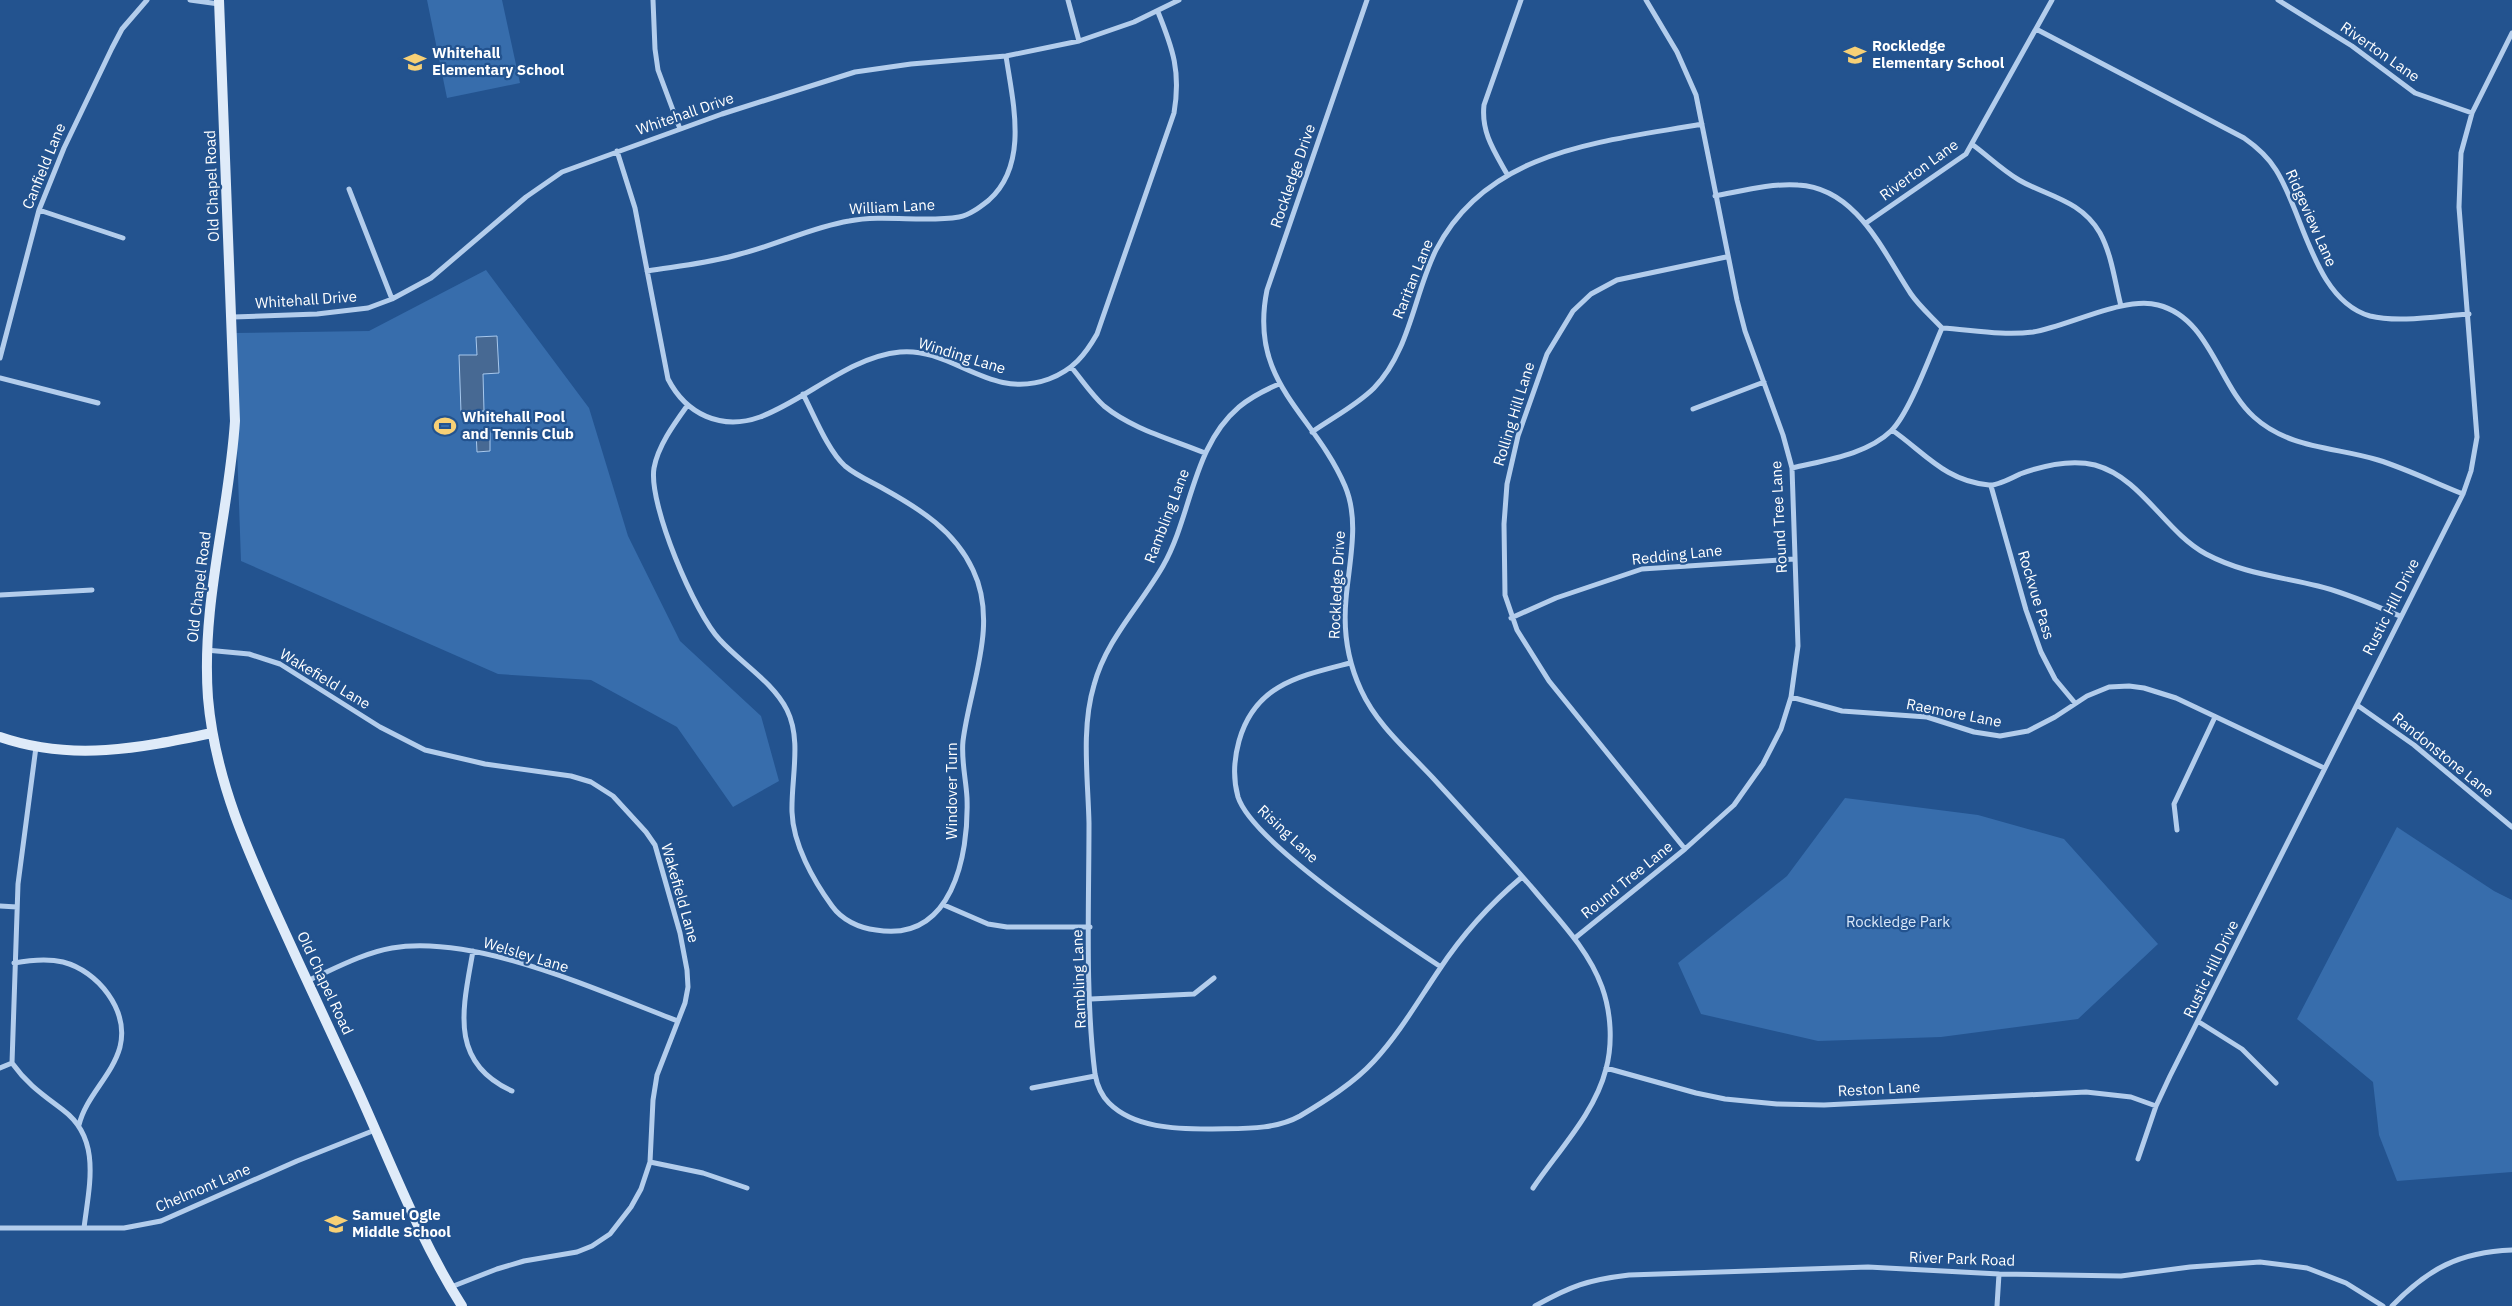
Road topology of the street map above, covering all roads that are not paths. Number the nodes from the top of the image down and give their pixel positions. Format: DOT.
graph roads {
  1 [pos="147,0"];
  2 [pos="190,0"];
  3 [pos="653,0"];
  4 [pos="1068,0"];
  5 [pos="1179,0"];
  6 [pos="1367,0"];
  7 [pos="1520,0"];
  8 [pos="1646,0"];
  9 [pos="2052,0"];
  10 [pos="2278,0"];
  11 [pos="219,2"];
  12 [pos="1158,12"];
  13 [pos="2036,29"];
  14 [pos="2512,33"];
  15 [pos="1079,41"];
  16 [pos="1006,56"];
  17 [pos="2472,113"];
  18 [pos="1702,124"];
  19 [pos="680,129"];
  20 [pos="1973,145"];
  21 [pos="617,151"];
  22 [pos="1507,174"];
  23 [pos="349,189"];
  24 [pos="1715,196"];
  25 [pos="39,210"];
  26 [pos="1866,223"];
  27 [pos="123,238"];
  28 [pos="1726,257"];
  29 [pos="647,271"];
  30 [pos="392,300"];
  31 [pos="2122,306"];
  32 [pos="2469,314"];
  33 [pos="233,317"];
  34 [pos="1942,328"];
  35 [pos="0,358"];
  36 [pos="1072,368"];
  37 [pos="0,378"];
  38 [pos="1764,382"];
  39 [pos="1279,384"];
  40 [pos="803,394"];
  41 [pos="98,403"];
  42 [pos="687,406"];
  43 [pos="1693,409"];
  44 [pos="1892,430"];
  45 [pos="1312,432"];
  46 [pos="1205,453"];
  47 [pos="1792,468"];
  48 [pos="1991,486"];
  49 [pos="2462,494"];
  50 [pos="1795,559"];
  51 [pos="92,590"];
  52 [pos="0,596"];
  53 [pos="2400,616"];
  54 [pos="1511,618"];
  55 [pos="206,650"];
  56 [pos="1350,663"];
  57 [pos="1791,697"];
  58 [pos="2075,703"];
  59 [pos="2356,705"];
  60 [pos="2214,717"];
  61 [pos="212,733"];
  62 [pos="0,737"];
  63 [pos="36,747"];
  64 [pos="2324,768"];
  65 [pos="2512,827"];
  66 [pos="2177,830"];
  67 [pos="1685,849"];
  68 [pos="1522,876"];
  69 [pos="944,905"];
  70 [pos="0,906"];
  71 [pos="17,907"];
  72 [pos="1090,927"];
  73 [pos="1575,938"];
  74 [pos="473,951"];
  75 [pos="14,963"];
  76 [pos="1441,967"];
  77 [pos="1214,978"];
  78 [pos="307,981"];
  79 [pos="1091,998"];
  80 [pos="678,1021"];
  81 [pos="2199,1022"];
  82 [pos="12,1062"];
  83 [pos="0,1068"];
  84 [pos="1606,1068"];
  85 [pos="1096,1076"];
  86 [pos="2276,1083"];
  87 [pos="1032,1088"];
  88 [pos="512,1091"];
  89 [pos="2156,1106"];
  90 [pos="78,1125"];
  91 [pos="376,1130"];
  92 [pos="2138,1159"];
  93 [pos="650,1162"];
  94 [pos="748,1188"];
  95 [pos="1532,1188"];
  96 [pos="0,1228"];
  97 [pos="84,1228"];
  98 [pos="2512,1250"];
  99 [pos="1999,1274"];
  100 [pos="450,1288"];
  101 [pos="462,1306"];
  102 [pos="1535,1306"];
  103 [pos="1997,1306"];
  104 [pos="2383,1306"];
  105 [pos="2392,1306"];
  1 -- 25 [label="street, Canfield Lane"];
  2 -- 11 [label="street"];
  3 -- 19 [label="street"];
  4 -- 15 [label="street"];
  5 -- 12 [label="street, Whitehall Drive"];
  6 -- 39 [label="street, Rockledge Drive"];
  7 -- 22 [label="street"];
  8 -- 18 [label="street, Round Tree Lane"];
  9 -- 13 [label="street, Riverton Lane"];
  10 -- 17 [label="street, Riverton Lane"];
  11 -- 33 [label="street, Old Chapel Road"];
  12 -- 15 [label="street, Whitehall Drive"];
  12 -- 36 [label="street, Winding Lane"];
  13 -- 20 [label="street, Riverton Lane"];
  13 -- 32 [label="street, Ridgeview Lane"];
  14 -- 17 [label="street, Rustic Hill Drive"];
  15 -- 16 [label="street, Whitehall Drive"];
  16 -- 19 [label="street, Whitehall Drive"];
  16 -- 29 [label="street, William Lane"];
  17 -- 32 [label="street, Rustic Hill Drive"];
  18 -- 22 [label="street, Raritan Lane"];
  18 -- 24 [label="street, Round Tree Lane"];
  19 -- 21 [label="street, Whitehall Drive"];
  20 -- 26 [label="street, Riverton Lane"];
  20 -- 31 [label="street"];
  21 -- 29 [label="street, Winding Lane"];
  21 -- 30 [label="street, Whitehall Drive"];
  22 -- 45 [label="street, Raritan Lane"];
  23 -- 30 [label="street"];
  24 -- 26 [label="street"];
  24 -- 28 [label="street, Round Tree Lane"];
  25 -- 27 [label="street"];
  25 -- 35 [label="street, Canfield Lane"];
  26 -- 34 [label="street"];
  28 -- 38 [label="street, Round Tree Lane"];
  28 -- 54 [label="street, Rolling Hill Lane"];
  29 -- 42 [label="street, Winding Lane"];
  30 -- 33 [label="street, Whitehall Drive"];
  31 -- 34 [label="street"];
  31 -- 49 [label="street"];
  32 -- 49 [label="street, Rustic Hill Drive"];
  33 -- 55 [label="street, Old Chapel Road"];
  34 -- 44 [label="street"];
  36 -- 40 [label="street, Winding Lane"];
  36 -- 46 [label="street"];
  37 -- 41 [label="street"];
  38 -- 43 [label="street"];
  38 -- 47 [label="street, Round Tree Lane"];
  39 -- 45 [label="street, Rockledge Drive"];
  39 -- 46 [label="street, Rambling Lane"];
  40 -- 42 [label="street, Winding Lane"];
  40 -- 69 [label="street, Windover Turn"];
  42 -- 69 [label="street, Windover Turn"];
  44 -- 47 [label="street"];
  44 -- 48 [label="street"];
  45 -- 56 [label="street, Rockledge Drive"];
  46 -- 72 [label="street, Rambling Lane"];
  47 -- 50 [label="street, Round Tree Lane"];
  48 -- 53 [label="street"];
  48 -- 58 [label="street, Rockvue Pass"];
  49 -- 53 [label="street, Rustic Hill Drive"];
  50 -- 54 [label="street, Redding Lane"];
  50 -- 57 [label="street, Round Tree Lane"];
  51 -- 52 [label="street"];
  53 -- 59 [label="street, Rustic Hill Drive"];
  54 -- 67 [label="street, Rolling Hill Lane"];
  55 -- 61 [label="street, Old Chapel Road"];
  55 -- 80 [label="street, Wakefield Lane"];
  56 -- 68 [label="street, Rockledge Drive"];
  56 -- 76 [label="street, Rising Lane"];
  57 -- 58 [label="street, Raemore Lane"];
  57 -- 67 [label="street, Round Tree Lane"];
  58 -- 60 [label="street, Raemore Lane"];
  59 -- 64 [label="street, Rustic Hill Drive"];
  59 -- 65 [label="street, Randonstone Lane"];
  60 -- 64 [label="street, Raemore Lane"];
  60 -- 66 [label="street"];
  61 -- 63 [label="street"];
  61 -- 78 [label="street, Old Chapel Road"];
  62 -- 63 [label="street"];
  63 -- 71 [label="street"];
  64 -- 81 [label="street, Rustic Hill Drive"];
  67 -- 73 [label="street, Round Tree Lane"];
  68 -- 73 [label="street, Rockledge Drive"];
  68 -- 76 [label="street, Rambling Lane"];
  69 -- 72 [label="street"];
  70 -- 71 [label="street"];
  71 -- 75 [label="street"];
  72 -- 79 [label="street, Rambling Lane"];
  73 -- 84 [label="street, Rockledge Drive"];
  74 -- 78 [label="street, Welsley Lane"];
  74 -- 80 [label="street, Welsley Lane"];
  74 -- 88 [label="street"];
  75 -- 82 [label="street"];
  75 -- 90 [label="street"];
  76 -- 85 [label="street, Rambling Lane"];
  77 -- 79 [label="street"];
  78 -- 91 [label="street, Old Chapel Road"];
  79 -- 85 [label="street, Rambling Lane"];
  80 -- 93 [label="street, Wakefield Lane"];
  81 -- 86 [label="street"];
  81 -- 89 [label="street, Rustic Hill Drive"];
  82 -- 83 [label="street"];
  82 -- 90 [label="street"];
  84 -- 89 [label="street, Reston Lane"];
  84 -- 95 [label="street, Rockledge Drive"];
  85 -- 87 [label="street"];
  89 -- 92 [label="street, Rustic Hill Drive"];
  90 -- 97 [label="street"];
  91 -- 97 [label="street, Chelmont Lane"];
  91 -- 100 [label="street, Old Chapel Road"];
  93 -- 94 [label="street"];
  93 -- 100 [label="street, Wakefield Lane"];
  96 -- 97 [label="street, Chelmont Lane"];
  98 -- 105 [label="street"];
  99 -- 102 [label="street, River Park Road"];
  99 -- 103 [label="street"];
  99 -- 104 [label="street, River Park Road"];
  100 -- 101 [label="street, Old Chapel Road"];
}
